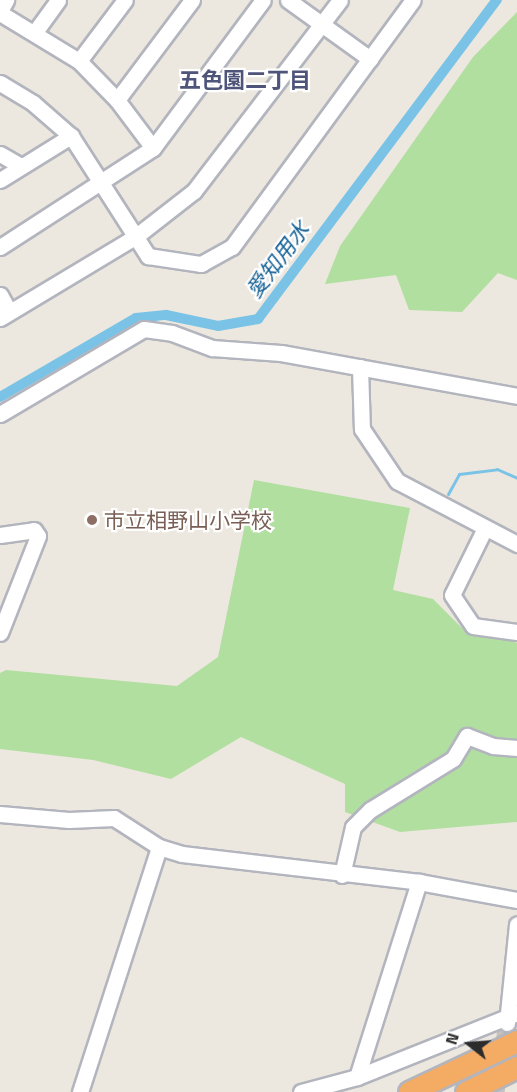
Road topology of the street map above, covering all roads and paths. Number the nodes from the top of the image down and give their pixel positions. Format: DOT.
graph roads {
  1 [pos="6,0"];
  2 [pos="58,0"];
  3 [pos="125,0"];
  4 [pos="192,0"];
  5 [pos="263,0"];
  6 [pos="288,0"];
  7 [pos="340,0"];
  8 [pos="413,0"];
  9 [pos="0,12"];
  10 [pos="321,25"];
  11 [pos="35,32"];
  12 [pos="370,59"];
  13 [pos="79,61"];
  14 [pos="0,83"];
  15 [pos="117,100"];
  16 [pos="71,136"];
  17 [pos="153,148"];
  18 [pos="0,154"];
  19 [pos="21,166"];
  20 [pos="0,180"];
  21 [pos="104,184"];
  22 [pos="135,237"];
  23 [pos="0,247"];
  24 [pos="0,295"];
  25 [pos="5,314"];
  26 [pos="360,367"];
  27 [pos="517,396"];
  28 [pos="0,414"];
  29 [pos="484,530"];
  30 [pos="0,535"];
  31 [pos="517,544"];
  32 [pos="517,632"];
  33 [pos="0,633"];
  34 [pos="517,748"];
  35 [pos="0,814"];
  36 [pos="159,847"];
  37 [pos="342,875"];
  38 [pos="419,882"];
  39 [pos="517,900"];
  40 [pos="517,926"];
  41 [pos="512,1025"];
  42 [pos="517,1067"];
  43 [pos="357,1077"];
  44 [pos="517,1077"];
  45 [pos="419,1088"];
  46 [pos="80,1092"];
  47 [pos="301,1092"];
  48 [pos="403,1092"];
  49 [pos="466,1092"];
  50 [pos="491,1092"];
  1 -- 9 [label="street"];
  2 -- 11 [label="street"];
  3 -- 13 [label="street"];
  4 -- 15 [label="street"];
  5 -- 17 [label="street"];
  6 -- 10 [label="street"];
  7 -- 10 [label="street"];
  8 -- 12 [label="street"];
  9 -- 11 [label="street"];
  10 -- 12 [label="street"];
  10 -- 22 [label="street"];
  11 -- 13 [label="street"];
  12 -- 22 [label="street"];
  13 -- 15 [label="street"];
  14 -- 16 [label="street"];
  15 -- 17 [label="street"];
  16 -- 19 [label="street"];
  16 -- 21 [label="street"];
  17 -- 21 [label="street"];
  18 -- 19 [label="street"];
  19 -- 20 [label="street"];
  21 -- 22 [label="street"];
  21 -- 23 [label="street"];
  22 -- 25 [label="street"];
  24 -- 25 [label="street"];
  26 -- 27 [label="street"];
  26 -- 28 [label="street"];
  26 -- 29 [label="street"];
  29 -- 31 [label="street"];
  29 -- 32 [label="street"];
  30 -- 33 [label="street"];
  34 -- 37 [label="street"];
  35 -- 36 [label="street"];
  36 -- 37 [label="street"];
  36 -- 46 [label="street"];
  37 -- 38 [label="street"];
  38 -- 39 [label="street"];
  38 -- 43 [label="street"];
  40 -- 41 [label="street"];
  41 -- 43 [label="street"];
  41 -- 45 [label="highway"];
  42 -- 49 [label="highway"];
  43 -- 47 [label="street"];
  44 -- 50 [label="highway"];
  45 -- 48 [label="highway"];
}
